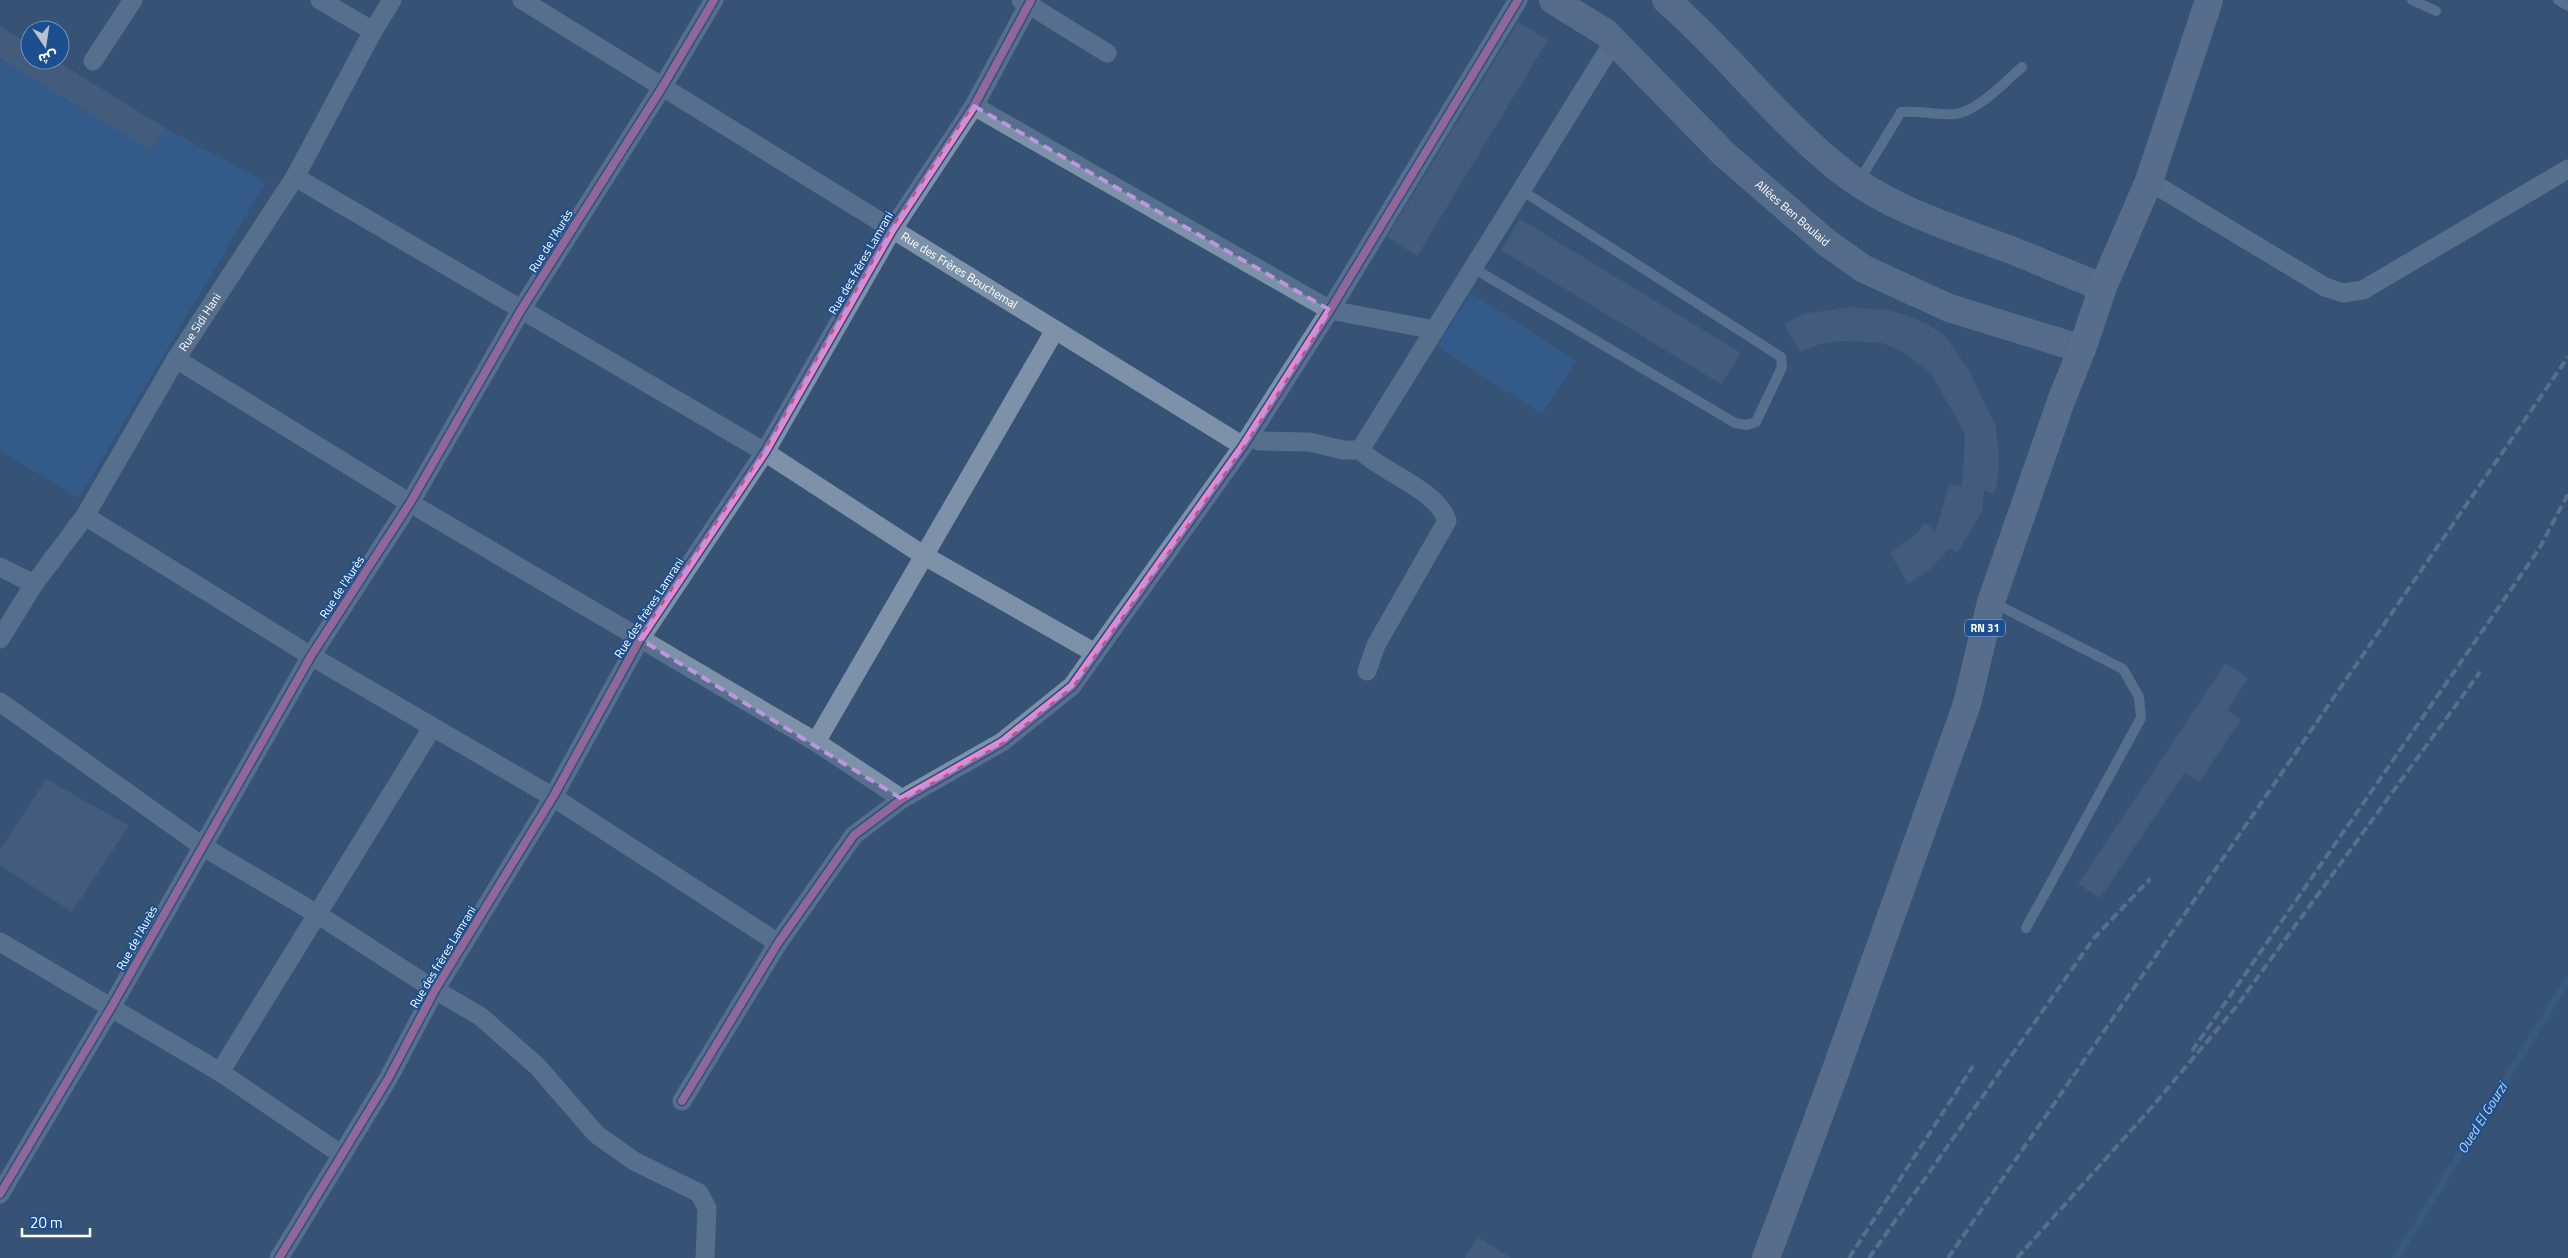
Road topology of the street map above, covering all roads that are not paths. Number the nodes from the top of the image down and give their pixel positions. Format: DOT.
graph roads {
  1 [pos="133,0"];
  2 [pos="320,0"];
  3 [pos="392,0"];
  4 [pos="522,0"];
  5 [pos="714,0"];
  6 [pos="1518,0"];
  7 [pos="1553,0"];
  8 [pos="1666,0"];
  9 [pos="2209,0"];
  10 [pos="2412,0"];
  11 [pos="2558,0"];
  12 [pos="1027,2"];
  13 [pos="2568,6"];
  14 [pos="2436,11"];
  15 [pos="373,32"];
  16 [pos="1614,41"];
  17 [pos="1107,53"];
  18 [pos="93,61"];
  19 [pos="2022,67"];
  20 [pos="663,86"];
  21 [pos="974,106"];
  22 [pos="2568,170"];
  23 [pos="295,177"];
  24 [pos="2149,181"];
  25 [pos="1858,182"];
  26 [pos="1521,190"];
  27 [pos="892,230"];
  28 [pos="1473,268"];
  29 [pos="2103,287"];
  30 [pos="521,310"];
  31 [pos="1330,310"];
  32 [pos="1055,330"];
  33 [pos="1435,330"];
  34 [pos="2082,349"];
  35 [pos="176,360"];
  36 [pos="1251,443"];
  37 [pos="1360,450"];
  38 [pos="765,452"];
  39 [pos="410,503"];
  40 [pos="85,516"];
  41 [pos="923,555"];
  42 [pos="0,567"];
  43 [pos="34,584"];
  44 [pos="1991,602"];
  45 [pos="0,639"];
  46 [pos="640,640"];
  47 [pos="1094,653"];
  48 [pos="312,656"];
  49 [pos="1367,671"];
  50 [pos="0,702"];
  51 [pos="432,728"];
  52 [pos="816,742"];
  53 [pos="553,797"];
  54 [pos="902,799"];
  55 [pos="202,846"];
  56 [pos="316,914"];
  57 [pos="2026,928"];
  58 [pos="0,942"];
  59 [pos="778,943"];
  60 [pos="435,990"];
  61 [pos="112,1006"];
  62 [pos="220,1072"];
  63 [pos="682,1101"];
  64 [pos="342,1155"];
  65 [pos="2,1184"];
  66 [pos="278,1258"];
  67 [pos="705,1258"];
  68 [pos="1766,1258"];
  1 -- 18 [label="street"];
  2 -- 15 [label="street"];
  3 -- 15 [label="street, Rue Sidi Hani"];
  4 -- 20 [label="street, Rue des Frères Bouchemal"];
  5 -- 20 [label="street, Rue de l'Aurès"];
  6 -- 31 [label="street"];
  7 -- 16 [label="main road, Allées Ben Boulaid"];
  8 -- 25 [label="main road"];
  9 -- 24 [label="main road, RN 31"];
  10 -- 14 [label="lane"];
  11 -- 13 [label="lane"];
  12 -- 17 [label="street"];
  12 -- 21 [label="street, Rue des frères Lamrani"];
  15 -- 23 [label="street, Rue Sidi Hani"];
  16 -- 26 [label="street"];
  16 -- 34 [label="main road, Allées Ben Boulaid"];
  19 -- 25 [label="lane"];
  20 -- 27 [label="street, Rue des Frères Bouchemal"];
  20 -- 30 [label="street, Rue de l'Aurès"];
  21 -- 27 [label="street, Rue des frères Lamrani"];
  21 -- 31 [label="street"];
  22 -- 24 [label="street"];
  23 -- 30 [label="street"];
  23 -- 35 [label="street, Rue Sidi Hani"];
  24 -- 29 [label="main road, RN 31"];
  25 -- 29 [label="main road"];
  26 -- 28 [label="street"];
  26 -- 28 [label="lane"];
  27 -- 32 [label="street, Rue des Frères Bouchemal"];
  27 -- 38 [label="street, Rue des frères Lamrani"];
  28 -- 33 [label="street"];
  29 -- 34 [label="main road, RN 31"];
  30 -- 38 [label="street"];
  30 -- 39 [label="street, Rue de l'Aurès"];
  31 -- 33 [label="street"];
  31 -- 36 [label="street"];
  32 -- 36 [label="street, Rue des Frères Bouchemal"];
  32 -- 41 [label="street"];
  33 -- 37 [label="street"];
  34 -- 44 [label="main road, RN 31"];
  35 -- 39 [label="street"];
  35 -- 40 [label="street, Rue Sidi Hani"];
  36 -- 37 [label="street"];
  36 -- 47 [label="street"];
  37 -- 49 [label="street"];
  38 -- 41 [label="street"];
  38 -- 46 [label="street, Rue des frères Lamrani"];
  39 -- 46 [label="street"];
  39 -- 48 [label="street, Rue de l'Aurès"];
  40 -- 43 [label="street, Rue Sidi Hani"];
  40 -- 48 [label="street"];
  41 -- 47 [label="street"];
  41 -- 52 [label="street"];
  42 -- 43 [label="street"];
  43 -- 45 [label="street, Rue Sidi Hani"];
  44 -- 57 [label="lane"];
  44 -- 68 [label="main road, RN 31"];
  46 -- 52 [label="street"];
  46 -- 53 [label="street, Rue des frères Lamrani"];
  47 -- 54 [label="street"];
  48 -- 51 [label="street"];
  48 -- 55 [label="street, Rue de l'Aurès"];
  50 -- 55 [label="street"];
  51 -- 53 [label="street"];
  51 -- 56 [label="street"];
  52 -- 54 [label="street"];
  53 -- 59 [label="street"];
  53 -- 60 [label="street, Rue des frères Lamrani"];
  54 -- 59 [label="street"];
  55 -- 56 [label="street"];
  55 -- 61 [label="street, Rue de l'Aurès"];
  56 -- 60 [label="street"];
  56 -- 62 [label="street"];
  58 -- 61 [label="street"];
  59 -- 63 [label="street"];
  60 -- 64 [label="street, Rue des frères Lamrani"];
  60 -- 67 [label="street"];
  61 -- 62 [label="street"];
  61 -- 65 [label="street, Rue de l'Aurès"];
  62 -- 64 [label="street"];
  64 -- 66 [label="street, Rue des frères Lamrani"];
}
